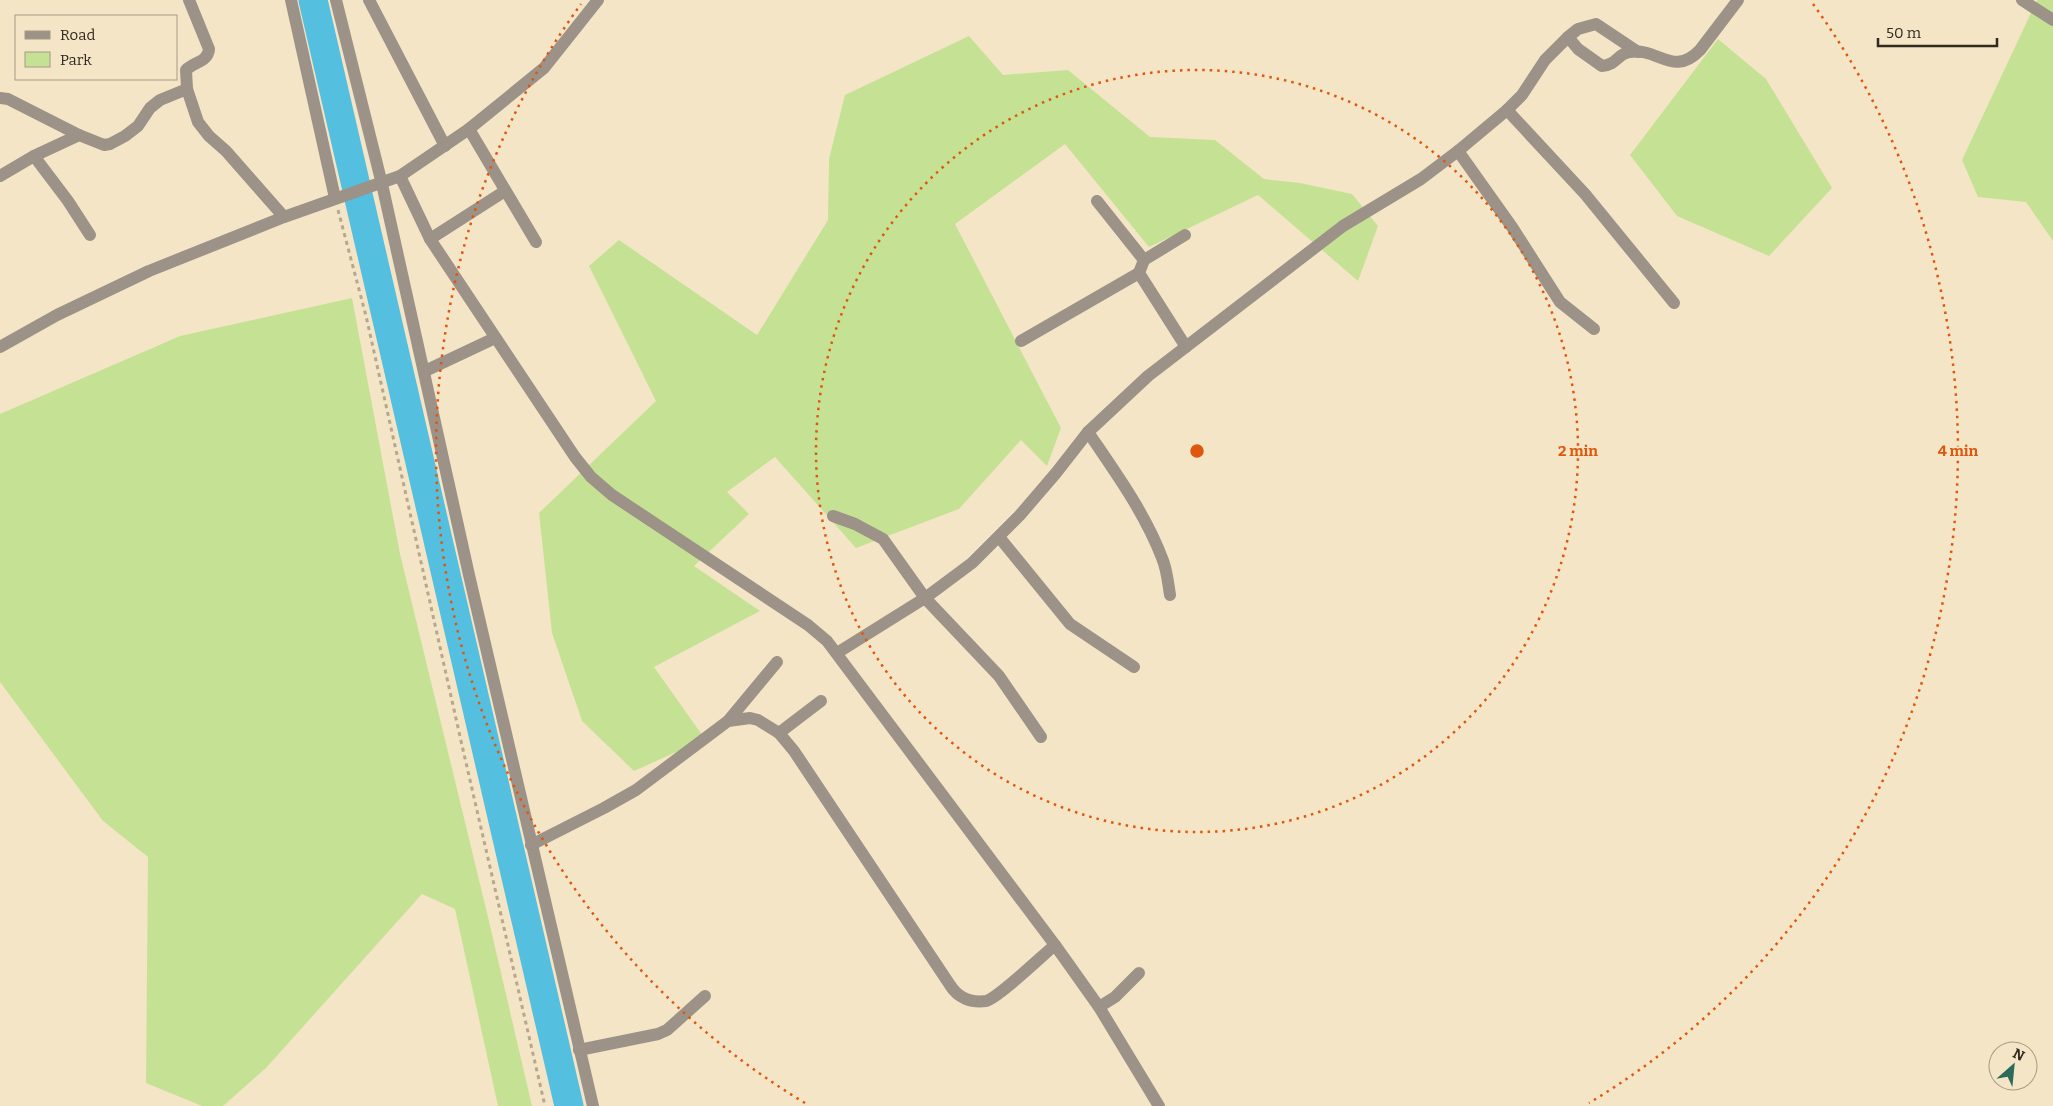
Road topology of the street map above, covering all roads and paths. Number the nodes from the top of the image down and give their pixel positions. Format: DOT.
graph roads {
  1 [pos="189,0"];
  2 [pos="291,0"];
  3 [pos="336,0"];
  4 [pos="369,0"];
  5 [pos="598,0"];
  6 [pos="1738,0"];
  7 [pos="2022,0"];
  8 [pos="2053,20"];
  9 [pos="1568,37"];
  10 [pos="1638,52"];
  11 [pos="187,89"];
  12 [pos="0,98"];
  13 [pos="1507,110"];
  14 [pos="469,129"];
  15 [pos="79,135"];
  16 [pos="445,146"];
  17 [pos="1458,151"];
  18 [pos="34,156"];
  19 [pos="0,176"];
  20 [pos="400,176"];
  21 [pos="376,185"];
  22 [pos="504,191"];
  23 [pos="338,197"];
  24 [pos="1097,202"];
  25 [pos="284,217"];
  26 [pos="90,235"];
  27 [pos="1185,235"];
  28 [pos="430,239"];
  29 [pos="536,242"];
  30 [pos="1144,260"];
  31 [pos="1139,272"];
  32 [pos="1674,303"];
  33 [pos="1594,330"];
  34 [pos="495,338"];
  35 [pos="1021,341"];
  36 [pos="0,347"];
  37 [pos="1186,347"];
  38 [pos="425,372"];
  39 [pos="1088,432"];
  40 [pos="833,516"];
  41 [pos="999,537"];
  42 [pos="1170,595"];
  43 [pos="925,598"];
  44 [pos="837,653"];
  45 [pos="777,662"];
  46 [pos="1134,667"];
  47 [pos="821,701"];
  48 [pos="728,721"];
  49 [pos="779,733"];
  50 [pos="1042,737"];
  51 [pos="531,845"];
  52 [pos="1055,945"];
  53 [pos="1139,973"];
  54 [pos="705,996"];
  55 [pos="1100,1007"];
  56 [pos="579,1050"];
  57 [pos="545,1106"];
  58 [pos="593,1106"];
  59 [pos="1159,1106"];
  1 -- 11 [label="street"];
  2 -- 23 [label="street"];
  3 -- 21 [label="street"];
  4 -- 16 [label="street"];
  5 -- 14 [label="street"];
  6 -- 10 [label="street"];
  7 -- 8 [label="street"];
  9 -- 10 [label="street"];
  9 -- 10 [label="street"];
  9 -- 13 [label="street"];
  11 -- 15 [label="street"];
  11 -- 25 [label="street"];
  12 -- 15 [label="street"];
  13 -- 17 [label="street"];
  13 -- 32 [label="street"];
  14 -- 16 [label="street"];
  14 -- 22 [label="street"];
  15 -- 18 [label="street"];
  16 -- 20 [label="street"];
  17 -- 33 [label="street"];
  17 -- 37 [label="street"];
  18 -- 19 [label="street"];
  18 -- 26 [label="street"];
  20 -- 21 [label="street"];
  20 -- 28 [label="street"];
  21 -- 23 [label="street"];
  21 -- 38 [label="street"];
  22 -- 28 [label="street"];
  22 -- 29 [label="street"];
  23 -- 25 [label="street"];
  23 -- 57 [label="path"];
  24 -- 30 [label="street"];
  25 -- 36 [label="street"];
  27 -- 30 [label="street"];
  28 -- 34 [label="street"];
  30 -- 31 [label="street"];
  31 -- 35 [label="street"];
  31 -- 37 [label="street"];
  34 -- 38 [label="street"];
  34 -- 44 [label="street"];
  37 -- 39 [label="street"];
  38 -- 51 [label="street"];
  39 -- 41 [label="street"];
  39 -- 42 [label="street"];
  40 -- 43 [label="street"];
  41 -- 43 [label="street"];
  41 -- 46 [label="street"];
  43 -- 44 [label="street"];
  43 -- 50 [label="street"];
  44 -- 52 [label="street"];
  45 -- 48 [label="street"];
  47 -- 49 [label="street"];
  48 -- 49 [label="street"];
  48 -- 51 [label="street"];
  49 -- 52 [label="street"];
  51 -- 56 [label="street"];
  52 -- 55 [label="street"];
  53 -- 55 [label="street"];
  54 -- 56 [label="street"];
  55 -- 59 [label="street"];
  56 -- 58 [label="street"];
}
